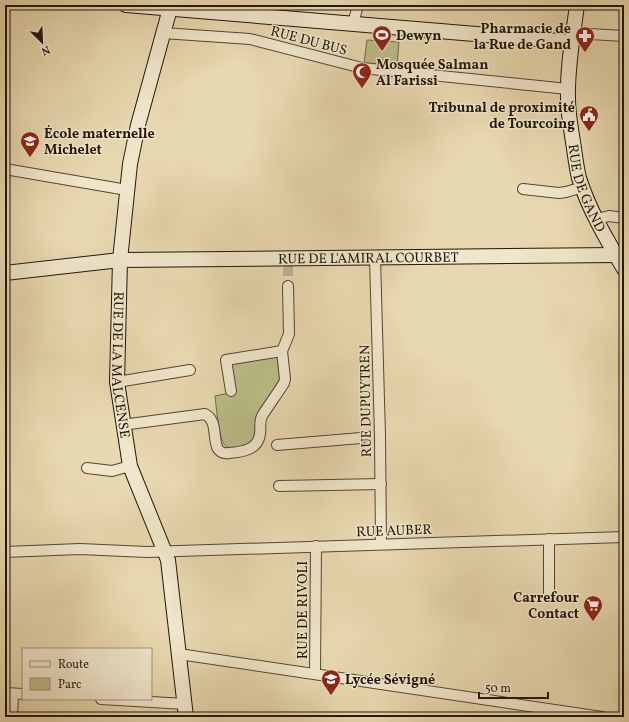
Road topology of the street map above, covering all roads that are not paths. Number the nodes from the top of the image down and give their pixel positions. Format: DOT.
graph roads {
  1 [pos="126,5"];
  2 [pos="358,5"];
  3 [pos="577,5"];
  4 [pos="171,7"];
  5 [pos="353,24"];
  6 [pos="163,33"];
  7 [pos="624,36"];
  8 [pos="572,38"];
  9 [pos="568,90"];
  10 [pos="5,169"];
  11 [pos="583,187"];
  12 [pos="523,189"];
  13 [pos="127,190"];
  14 [pos="624,218"];
  15 [pos="597,219"];
  16 [pos="616,255"];
  17 [pos="376,258"];
  18 [pos="120,260"];
  19 [pos="624,269"];
  20 [pos="5,273"];
  21 [pos="288,286"];
  22 [pos="282,352"];
  23 [pos="190,370"];
  24 [pos="116,382"];
  25 [pos="231,391"];
  26 [pos="122,425"];
  27 [pos="361,438"];
  28 [pos="277,445"];
  29 [pos="130,466"];
  30 [pos="87,468"];
  31 [pos="381,484"];
  32 [pos="278,486"];
  33 [pos="624,537"];
  34 [pos="548,539"];
  35 [pos="381,544"];
  36 [pos="316,546"];
  37 [pos="165,551"];
  38 [pos="5,552"];
  39 [pos="548,595"];
  40 [pos="180,654"];
  41 [pos="315,673"];
  42 [pos="14,694"];
  43 [pos="108,700"];
  44 [pos="186,711"];
  45 [pos="12,717"];
  46 [pos="602,717"];
  1 -- 4 [label="street"];
  2 -- 5 [label="street"];
  3 -- 8 [label="street, RUE DE GAND"];
  4 -- 5 [label="street"];
  4 -- 6 [label="street, RUE DE LA MALCENSE"];
  5 -- 8 [label="street"];
  6 -- 9 [label="street, RUE DU BUS"];
  6 -- 13 [label="street, RUE DE LA MALCENSE"];
  7 -- 8 [label="street"];
  8 -- 9 [label="street, RUE DE GAND"];
  9 -- 11 [label="street, RUE DE GAND"];
  10 -- 13 [label="street"];
  11 -- 12 [label="street"];
  11 -- 15 [label="street, RUE DE GAND"];
  13 -- 18 [label="street, RUE DE LA MALCENSE"];
  14 -- 15 [label="street"];
  15 -- 16 [label="street, RUE DE GAND"];
  16 -- 17 [label="street, RUE DE L'AMIRAL COURBET"];
  16 -- 19 [label="street, RUE DE GAND"];
  17 -- 18 [label="street, RUE DE L'AMIRAL COURBET"];
  17 -- 31 [label="street, RUE DUPUYTREN"];
  18 -- 20 [label="street, RUE DE L'AMIRAL COURBET"];
  18 -- 24 [label="street, RUE DE LA MALCENSE"];
  21 -- 22 [label="street"];
  22 -- 25 [label="street"];
  22 -- 26 [label="street"];
  23 -- 24 [label="street"];
  24 -- 26 [label="street, RUE DE LA MALCENSE"];
  26 -- 29 [label="street, RUE DE LA MALCENSE"];
  27 -- 28 [label="street"];
  29 -- 30 [label="street"];
  29 -- 37 [label="street, RUE DE LA MALCENSE"];
  31 -- 32 [label="street"];
  31 -- 35 [label="street, RUE DUPUYTREN"];
  33 -- 34 [label="street, RUE AUBER"];
  34 -- 35 [label="street, RUE AUBER"];
  34 -- 39 [label="street"];
  35 -- 36 [label="street, RUE AUBER"];
  36 -- 37 [label="street, RUE AUBER"];
  36 -- 41 [label="street, RUE DE RIVOLI"];
  37 -- 38 [label="street, RUE AUBER"];
  37 -- 40 [label="street, RUE DE LA MALCENSE"];
  40 -- 41 [label="street"];
  40 -- 44 [label="street, RUE DE LA MALCENSE"];
  41 -- 46 [label="street"];
  42 -- 45 [label="street"];
  43 -- 44 [label="street"];
}
